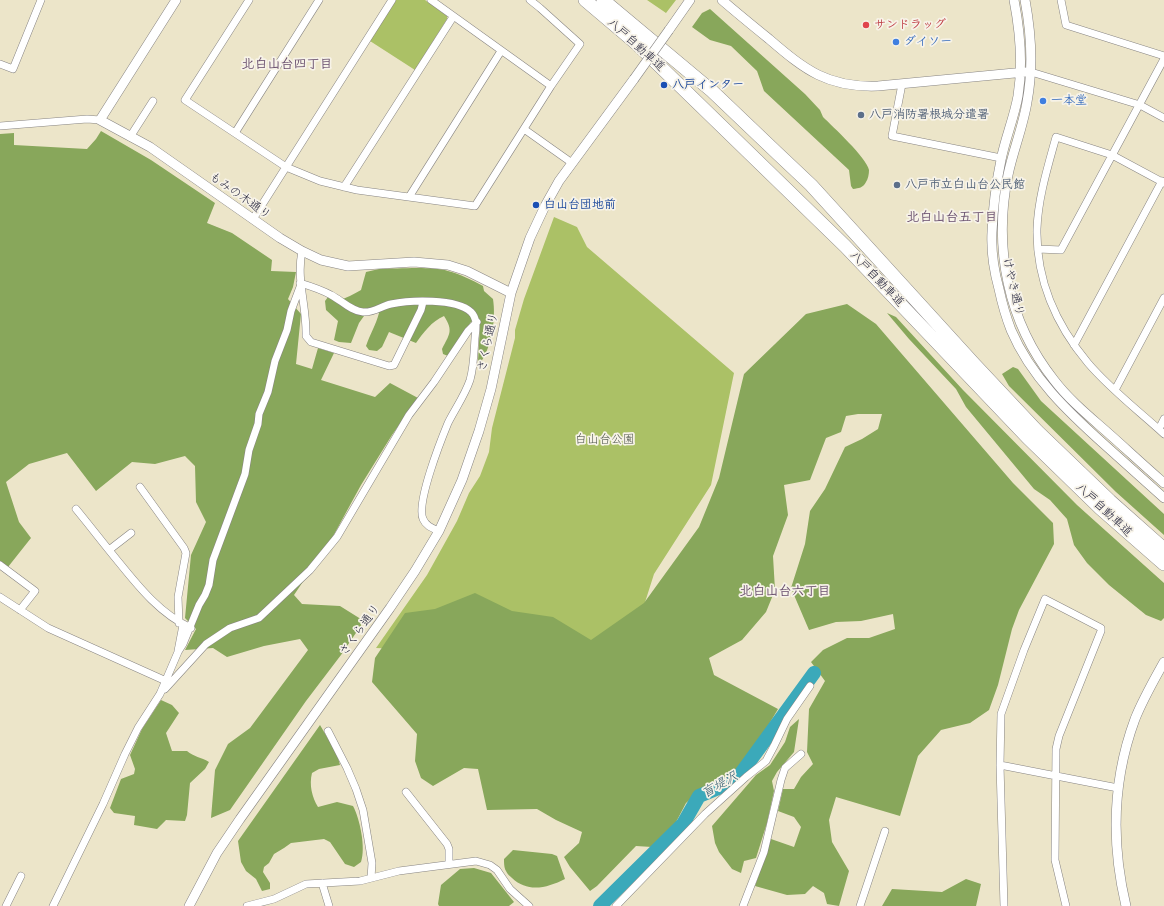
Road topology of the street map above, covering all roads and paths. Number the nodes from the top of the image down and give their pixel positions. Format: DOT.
graph roads {
  1 [pos="41,0"];
  2 [pos="176,0"];
  3 [pos="247,0"];
  4 [pos="319,0"];
  5 [pos="392,0"];
  6 [pos="431,0"];
  7 [pos="530,0"];
  8 [pos="585,0"];
  9 [pos="603,0"];
  10 [pos="690,0"];
  11 [pos="722,0"];
  12 [pos="1014,0"];
  13 [pos="1025,0"];
  14 [pos="1061,0"];
  15 [pos="453,17"];
  16 [pos="502,51"];
  17 [pos="1164,56"];
  18 [pos="1164,59"];
  19 [pos="0,64"];
  20 [pos="1021,72"];
  21 [pos="1031,72"];
  22 [pos="902,84"];
  23 [pos="551,86"];
  24 [pos="153,101"];
  25 [pos="1140,105"];
  26 [pos="1164,118"];
  27 [pos="100,120"];
  28 [pos="0,126"];
  29 [pos="524,129"];
  30 [pos="235,133"];
  31 [pos="130,137"];
  32 [pos="1112,155"];
  33 [pos="1001,158"];
  34 [pos="572,163"];
  35 [pos="286,167"];
  36 [pos="1163,182"];
  37 [pos="344,187"];
  38 [pos="409,197"];
  39 [pos="253,219"];
  40 [pos="1038,249"];
  41 [pos="302,251"];
  42 [pos="300,285"];
  43 [pos="511,293"];
  44 [pos="1164,298"];
  45 [pos="423,302"];
  46 [pos="477,322"];
  47 [pos="1074,345"];
  48 [pos="1115,390"];
  49 [pos="1164,419"];
  50 [pos="1161,431"];
  51 [pos="1164,484"];
  52 [pos="140,487"];
  53 [pos="1164,498"];
  54 [pos="76,509"];
  55 [pos="439,531"];
  56 [pos="131,533"];
  57 [pos="1164,549"];
  58 [pos="109,550"];
  59 [pos="1164,564"];
  60 [pos="0,566"];
  61 [pos="0,597"];
  62 [pos="20,610"];
  63 [pos="181,624"];
  64 [pos="191,628"];
  65 [pos="178,652"];
  66 [pos="1164,662"];
  67 [pos="166,681"];
  68 [pos="810,686"];
  69 [pos="160,694"];
  70 [pos="328,731"];
  71 [pos="801,754"];
  72 [pos="1000,764"];
  73 [pos="1055,775"];
  74 [pos="1118,788"];
  75 [pos="406,792"];
  76 [pos="885,830"];
  77 [pos="449,864"];
  78 [pos="21,876"];
  79 [pos="371,878"];
  80 [pos="322,883"];
  81 [pos="6,906"];
  82 [pos="53,906"];
  83 [pos="189,906"];
  84 [pos="247,906"];
  85 [pos="329,906"];
  86 [pos="529,906"];
  87 [pos="616,906"];
  88 [pos="743,906"];
  89 [pos="860,906"];
  90 [pos="1004,906"];
  91 [pos="1066,906"];
  92 [pos="1126,906"];
  1 -- 19 [label="street"];
  2 -- 27 [label="street"];
  3 -- 30 [label="street"];
  4 -- 30 [label="street"];
  5 -- 35 [label="street"];
  6 -- 15 [label="street"];
  7 -- 23 [label="street"];
  8 -- 59 [label="highway, 八戸自動車道"];
  9 -- 57 [label="highway, 八戸自動車道"];
  10 -- 34 [label="street, さくら通り, bridge"];
  11 -- 22 [label="street"];
  12 -- 20 [label="street, けやき通り"];
  13 -- 21 [label="street, けやき通り"];
  14 -- 17 [label="street"];
  15 -- 16 [label="street"];
  15 -- 37 [label="street"];
  16 -- 23 [label="street"];
  16 -- 38 [label="street"];
  18 -- 25 [label="street"];
  20 -- 21 [label="street"];
  20 -- 22 [label="street"];
  20 -- 33 [label="street, けやき通り"];
  21 -- 25 [label="street"];
  21 -- 51 [label="street, けやき通り"];
  22 -- 33 [label="street"];
  23 -- 29 [label="street"];
  24 -- 31 [label="street"];
  25 -- 26 [label="street"];
  25 -- 32 [label="street"];
  27 -- 28 [label="street"];
  27 -- 31 [label="street, もみの木通り"];
  29 -- 34 [label="street"];
  29 -- 38 [label="street"];
  30 -- 35 [label="street"];
  31 -- 39 [label="street, もみの木通り"];
  32 -- 36 [label="street"];
  32 -- 40 [label="street"];
  32 -- 40 [label="street"];
  33 -- 53 [label="street, けやき通り"];
  34 -- 43 [label="street, さくら通り"];
  35 -- 37 [label="street"];
  35 -- 39 [label="street"];
  36 -- 47 [label="street"];
  37 -- 38 [label="street"];
  39 -- 41 [label="street, もみの木通り"];
  40 -- 47 [label="street"];
  41 -- 42 [label="street"];
  41 -- 43 [label="street, もみの木通り"];
  42 -- 45 [label="street"];
  42 -- 45 [label="street"];
  42 -- 64 [label="street"];
  43 -- 55 [label="street, さくら通り"];
  44 -- 48 [label="street"];
  45 -- 46 [label="street"];
  46 -- 55 [label="street"];
  46 -- 69 [label="street"];
  47 -- 48 [label="street"];
  48 -- 50 [label="street"];
  49 -- 50 [label="street"];
  52 -- 63 [label="street"];
  54 -- 58 [label="street"];
  55 -- 83 [label="street, さくら通り"];
  56 -- 58 [label="street"];
  58 -- 63 [label="street"];
  60 -- 62 [label="street"];
  61 -- 62 [label="street"];
  62 -- 67 [label="street"];
  63 -- 64 [label="street"];
  63 -- 65 [label="street"];
  64 -- 65 [label="street"];
  65 -- 67 [label="street"];
  66 -- 74 [label="street"];
  67 -- 69 [label="street"];
  68 -- 87 [label="street"];
  69 -- 82 [label="street"];
  70 -- 79 [label="street"];
  71 -- 88 [label="street"];
  72 -- 73 [label="street"];
  72 -- 73 [label="street"];
  72 -- 90 [label="street"];
  73 -- 74 [label="street"];
  73 -- 91 [label="street"];
  74 -- 92 [label="street"];
  75 -- 77 [label="street"];
  76 -- 89 [label="street"];
  77 -- 79 [label="street"];
  77 -- 86 [label="street"];
  78 -- 81 [label="street"];
  79 -- 80 [label="street"];
  80 -- 84 [label="street"];
  80 -- 85 [label="street"];
}
